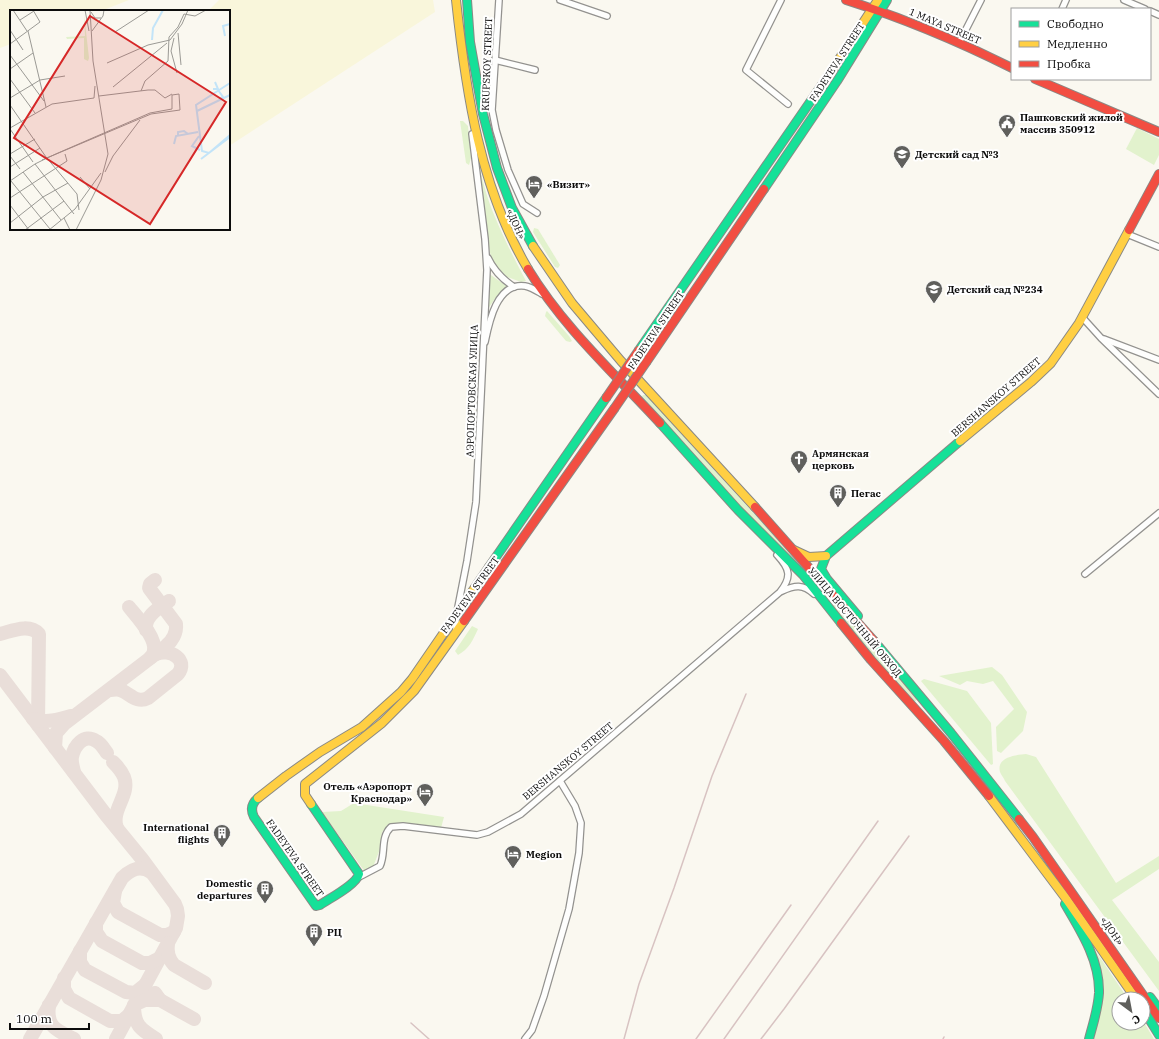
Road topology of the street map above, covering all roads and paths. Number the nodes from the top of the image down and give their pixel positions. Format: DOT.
graph roads {
  1 [pos="456,0"];
  2 [pos="467,0"];
  3 [pos="499,0"];
  4 [pos="560,0"];
  5 [pos="781,0"];
  6 [pos="846,0"];
  7 [pos="878,0"];
  8 [pos="887,0"];
  9 [pos="981,0"];
  10 [pos="1124,0"];
  11 [pos="872,8"];
  12 [pos="1143,8"];
  13 [pos="882,11"];
  14 [pos="607,16"];
  15 [pos="960,43"];
  16 [pos="495,60"];
  17 [pos="1011,68"];
  18 [pos="535,70"];
  19 [pos="828,76"];
  20 [pos="1037,80"];
  21 [pos="837,81"];
  22 [pos="466,82"];
  23 [pos="788,104"];
  24 [pos="1159,132"];
  25 [pos="1159,174"];
  26 [pos="537,213"];
  27 [pos="1127,234"];
  28 [pos="1159,247"];
  29 [pos="486,256"];
  30 [pos="514,287"];
  31 [pos="546,296"];
  32 [pos="1082,317"];
  33 [pos="1101,338"];
  34 [pos="483,350"];
  35 [pos="1159,360"];
  36 [pos="1159,394"];
  37 [pos="661,403"];
  38 [pos="650,412"];
  39 [pos="585,428"];
  40 [pos="596,435"];
  41 [pos="1159,513"];
  42 [pos="758,529"];
  43 [pos="793,550"];
  44 [pos="826,556"];
  45 [pos="1085,574"];
  46 [pos="780,592"];
  47 [pos="459,596"];
  48 [pos="468,599"];
  49 [pos="835,613"];
  50 [pos="456,617"];
  51 [pos="865,630"];
  52 [pos="456,633"];
  53 [pos="441,637"];
  54 [pos="449,642"];
  55 [pos="436,645"];
  56 [pos="444,650"];
  57 [pos="328,748"];
  58 [pos="337,758"];
  59 [pos="560,781"];
  60 [pos="1047,857"];
  61 [pos="1049,874"];
  62 [pos="359,877"];
  63 [pos="1109,944"];
  64 [pos="1130,991"];
  65 [pos="1159,1009"];
  66 [pos="1159,1018"];
  67 [pos="1151,1022"];
  68 [pos="1159,1035"];
  69 [pos="525,1039"];
  70 [pos="1089,1039"];
  1 -- 22 [label="main road, «ДОН»"];
  2 -- 37 [label="main road, «ДОН»"];
  3 -- 16 [label="street, KRUPSKOY STREET"];
  4 -- 14 [label="street"];
  5 -- 23 [label="street"];
  6 -- 11 [label="main road, 1 MAYA STREET"];
  7 -- 11 [label="main road, FADEYEVA STREET"];
  8 -- 13 [label="main road, FADEYEVA STREET"];
  9 -- 15 [label="street"];
  10 -- 12 [label="street"];
  11 -- 13 [label="main road, 1 MAYA STREET"];
  11 -- 19 [label="main road, FADEYEVA STREET"];
  13 -- 15 [label="main road, 1 MAYA STREET"];
  13 -- 21 [label="main road, FADEYEVA STREET"];
  15 -- 17 [label="main road, 1 MAYA STREET"];
  16 -- 18 [label="street"];
  16 -- 26 [label="street, KRUPSKOY STREET"];
  19 -- 21 [label="main road"];
  19 -- 39 [label="main road, FADEYEVA STREET, bridge"];
  20 -- 24 [label="main road"];
  21 -- 40 [label="main road, FADEYEVA STREET, bridge"];
  22 -- 29 [label="street, АЭРОПОРТОВСКАЯ УЛИЦА"];
  22 -- 31 [label="main road, «ДОН»"];
  25 -- 27 [label="main road, BERSHANSKOY STREET"];
  27 -- 28 [label="street"];
  27 -- 32 [label="main road, BERSHANSKOY STREET"];
  29 -- 30 [label="street"];
  29 -- 34 [label="street, АЭРОПОРТОВСКАЯ УЛИЦА"];
  30 -- 31 [label="street"];
  30 -- 34 [label="street"];
  31 -- 38 [label="main road, «ДОН»"];
  32 -- 33 [label="street"];
  32 -- 44 [label="main road, BERSHANSKOY STREET"];
  33 -- 35 [label="street"];
  33 -- 36 [label="street"];
  34 -- 47 [label="street, АЭРОПОРТОВСКАЯ УЛИЦА"];
  37 -- 43 [label="main road, УЛИЦА ВОСТОЧНЫЙ ОБХОД"];
  38 -- 42 [label="main road, УЛИЦА ВОСТОЧНЫЙ ОБХОД"];
  39 -- 40 [label="main road"];
  39 -- 48 [label="main road, FADEYEVA STREET"];
  40 -- 52 [label="main road, FADEYEVA STREET"];
  41 -- 45 [label="street"];
  42 -- 46 [label="street, BERSHANSKOY STREET"];
  42 -- 49 [label="main road, УЛИЦА ВОСТОЧНЫЙ ОБХОД"];
  43 -- 44 [label="main road"];
  43 -- 51 [label="main road, УЛИЦА ВОСТОЧНЫЙ ОБХОД"];
  44 -- 51 [label="main road"];
  46 -- 49 [label="street, BERSHANSKOY STREET"];
  46 -- 59 [label="street, BERSHANSKOY STREET"];
  47 -- 48 [label="street"];
  47 -- 50 [label="street, АЭРОПОРТОВСКАЯ УЛИЦА"];
  48 -- 50 [label="main road, FADEYEVA STREET"];
  49 -- 61 [label="main road, УЛИЦА ВОСТОЧНЫЙ ОБХОД"];
  50 -- 52 [label="street, АЭРОПОРТОВСКАЯ УЛИЦА"];
  50 -- 53 [label="main road, FADEYEVA STREET"];
  51 -- 60 [label="main road, УЛИЦА ВОСТОЧНЫЙ ОБХОД"];
  52 -- 54 [label="main road, FADEYEVA STREET"];
  53 -- 54 [label="main road"];
  53 -- 55 [label="main road, FADEYEVA STREET"];
  54 -- 56 [label="main road, FADEYEVA STREET"];
  55 -- 56 [label="main road"];
  55 -- 57 [label="main road, FADEYEVA STREET"];
  56 -- 58 [label="main road, FADEYEVA STREET"];
  57 -- 58 [label="main road"];
  57 -- 62 [label="main road, FADEYEVA STREET"];
  58 -- 62 [label="main road, FADEYEVA STREET"];
  59 -- 62 [label="street, BERSHANSKOY STREET"];
  59 -- 69 [label="street"];
  60 -- 63 [label="main road, «ДОН»"];
  61 -- 64 [label="main road, «ДОН»"];
  61 -- 70 [label="main road"];
  63 -- 65 [label="main road"];
  63 -- 66 [label="main road, «ДОН»"];
  67 -- 68 [label="main road"];
}
